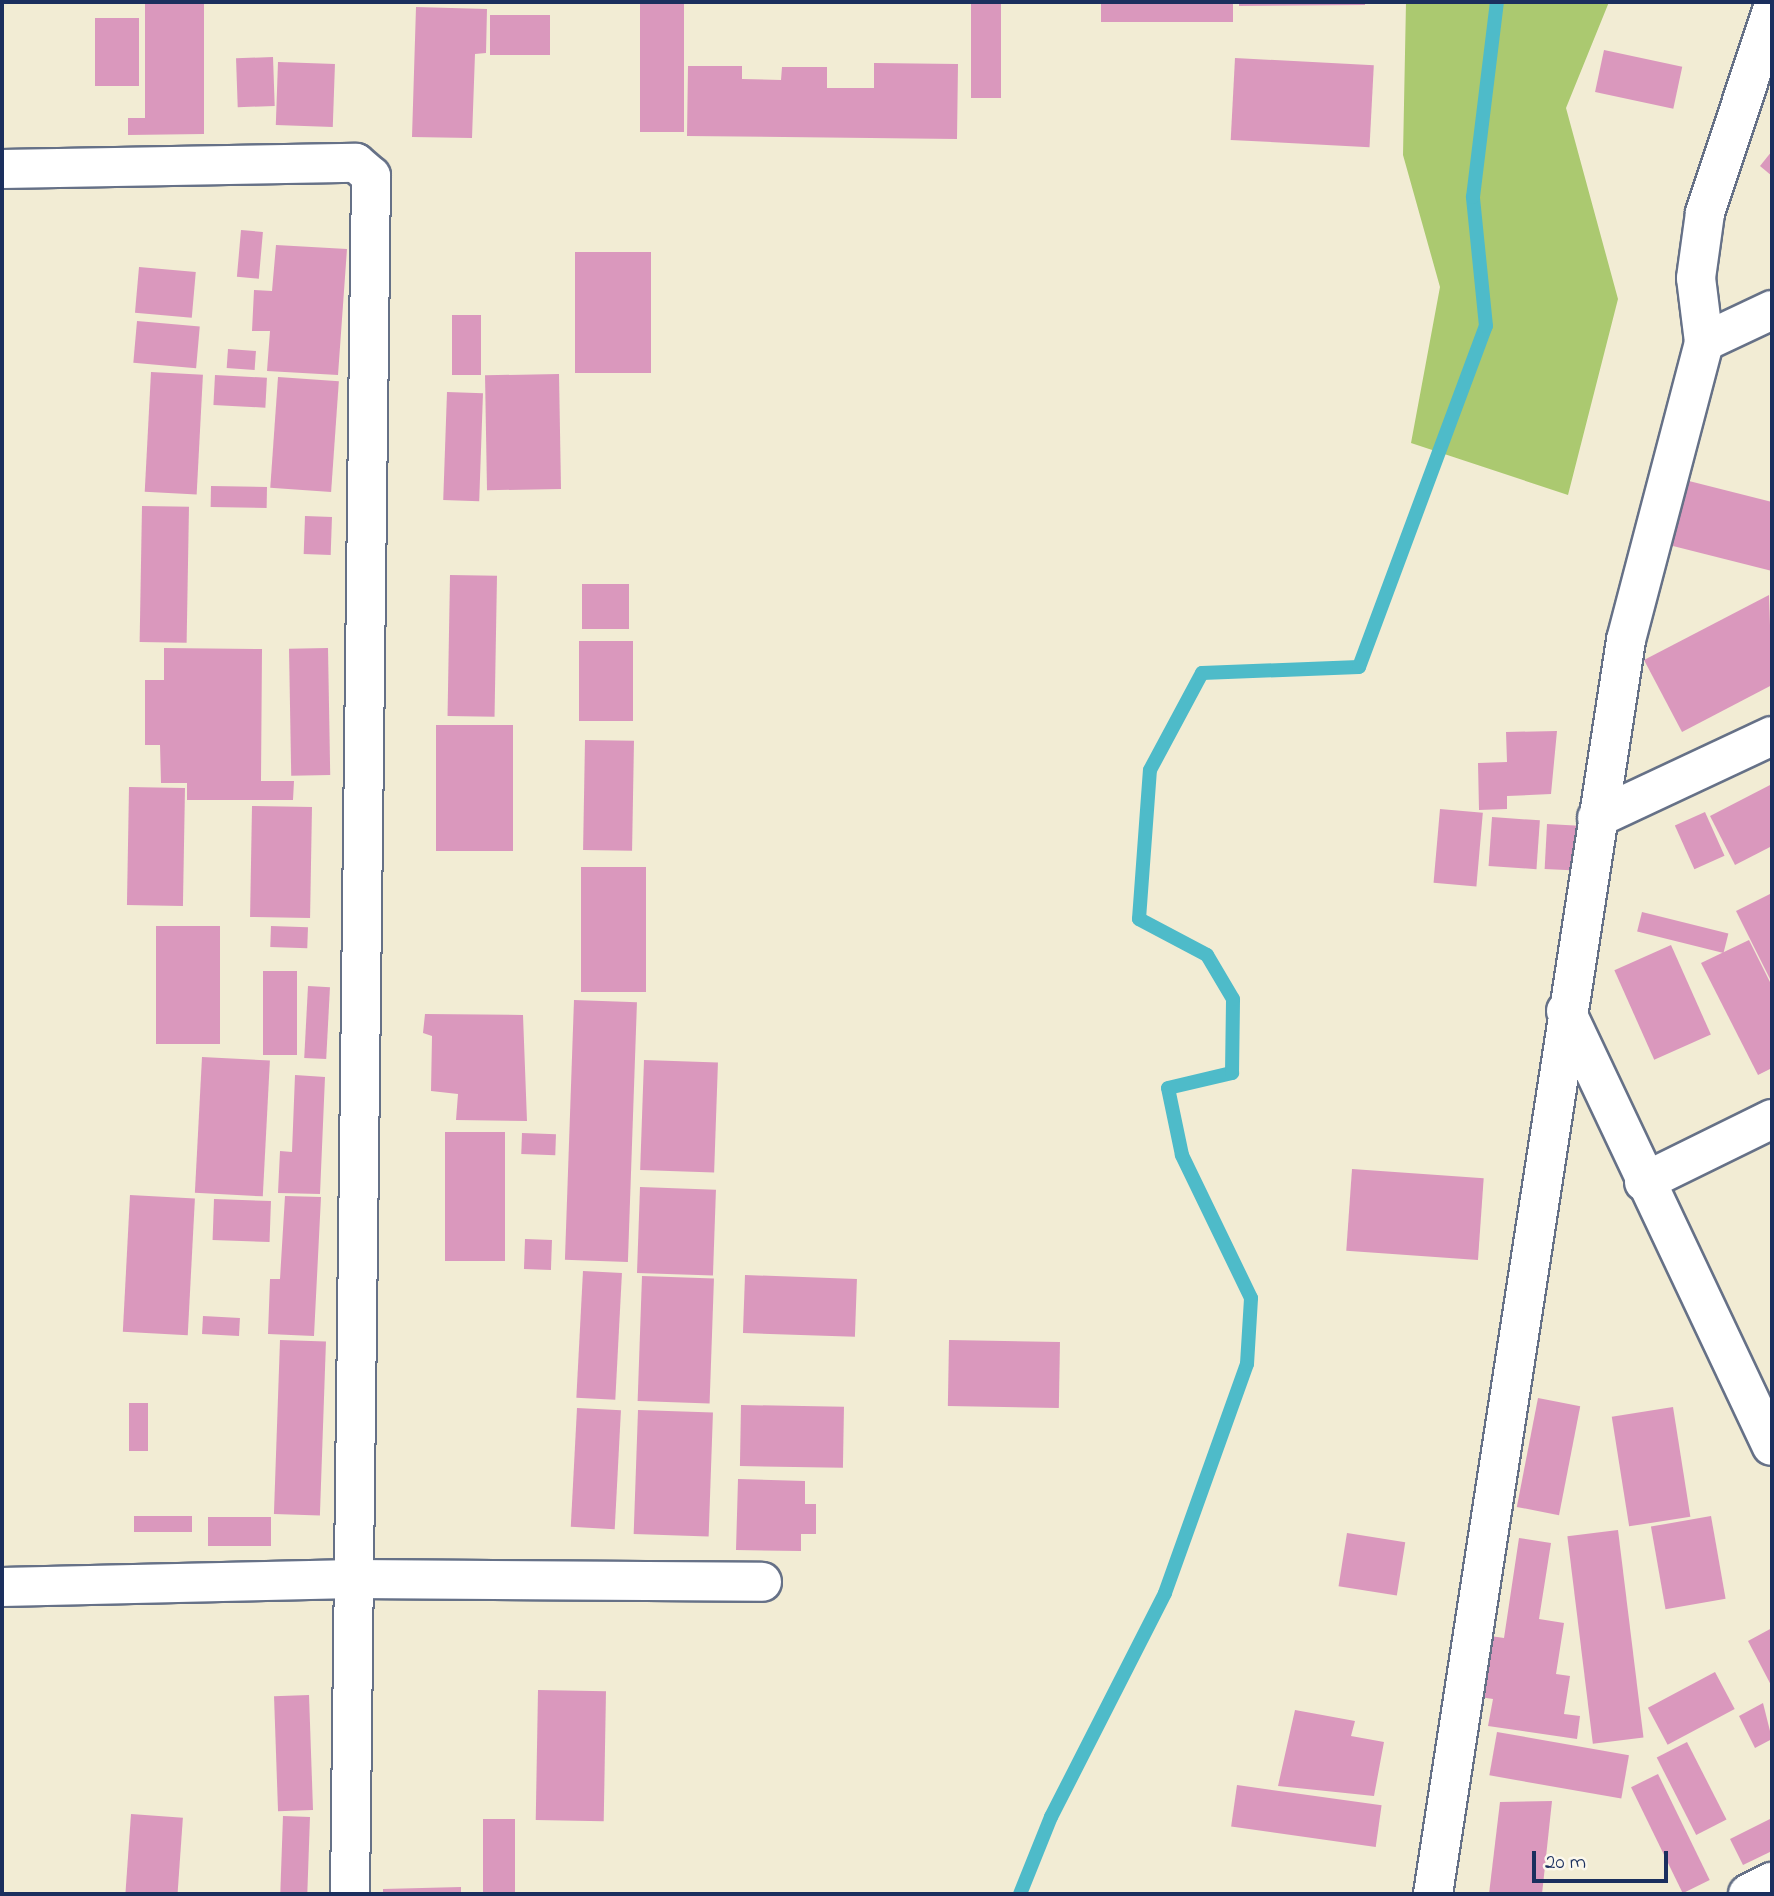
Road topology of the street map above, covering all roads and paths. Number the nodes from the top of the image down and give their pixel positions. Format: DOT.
graph roads {
  1 [pos="1772,10"];
  2 [pos="2,169"];
  3 [pos="1772,310"];
  4 [pos="1704,342"];
  5 [pos="1772,736"];
  6 [pos="1597,818"];
  7 [pos="1566,1011"];
  8 [pos="1772,1119"];
  9 [pos="1644,1182"];
  10 [pos="1772,1446"];
  11 [pos="354,1579"];
  12 [pos="762,1582"];
  13 [pos="2,1587"];
  14 [pos="1772,1882"];
  15 [pos="350,1894"];
  16 [pos="1433,1894"];
  17 [pos="1748,1894"];
  1 -- 4 [label="street"];
  2 -- 11 [label="street"];
  3 -- 4 [label="street"];
  4 -- 6 [label="street"];
  5 -- 6 [label="street"];
  6 -- 7 [label="street"];
  7 -- 9 [label="street"];
  7 -- 16 [label="street"];
  8 -- 9 [label="street"];
  9 -- 10 [label="street"];
  11 -- 12 [label="street"];
  11 -- 13 [label="street"];
  11 -- 15 [label="street"];
  14 -- 17 [label="street"];
}
